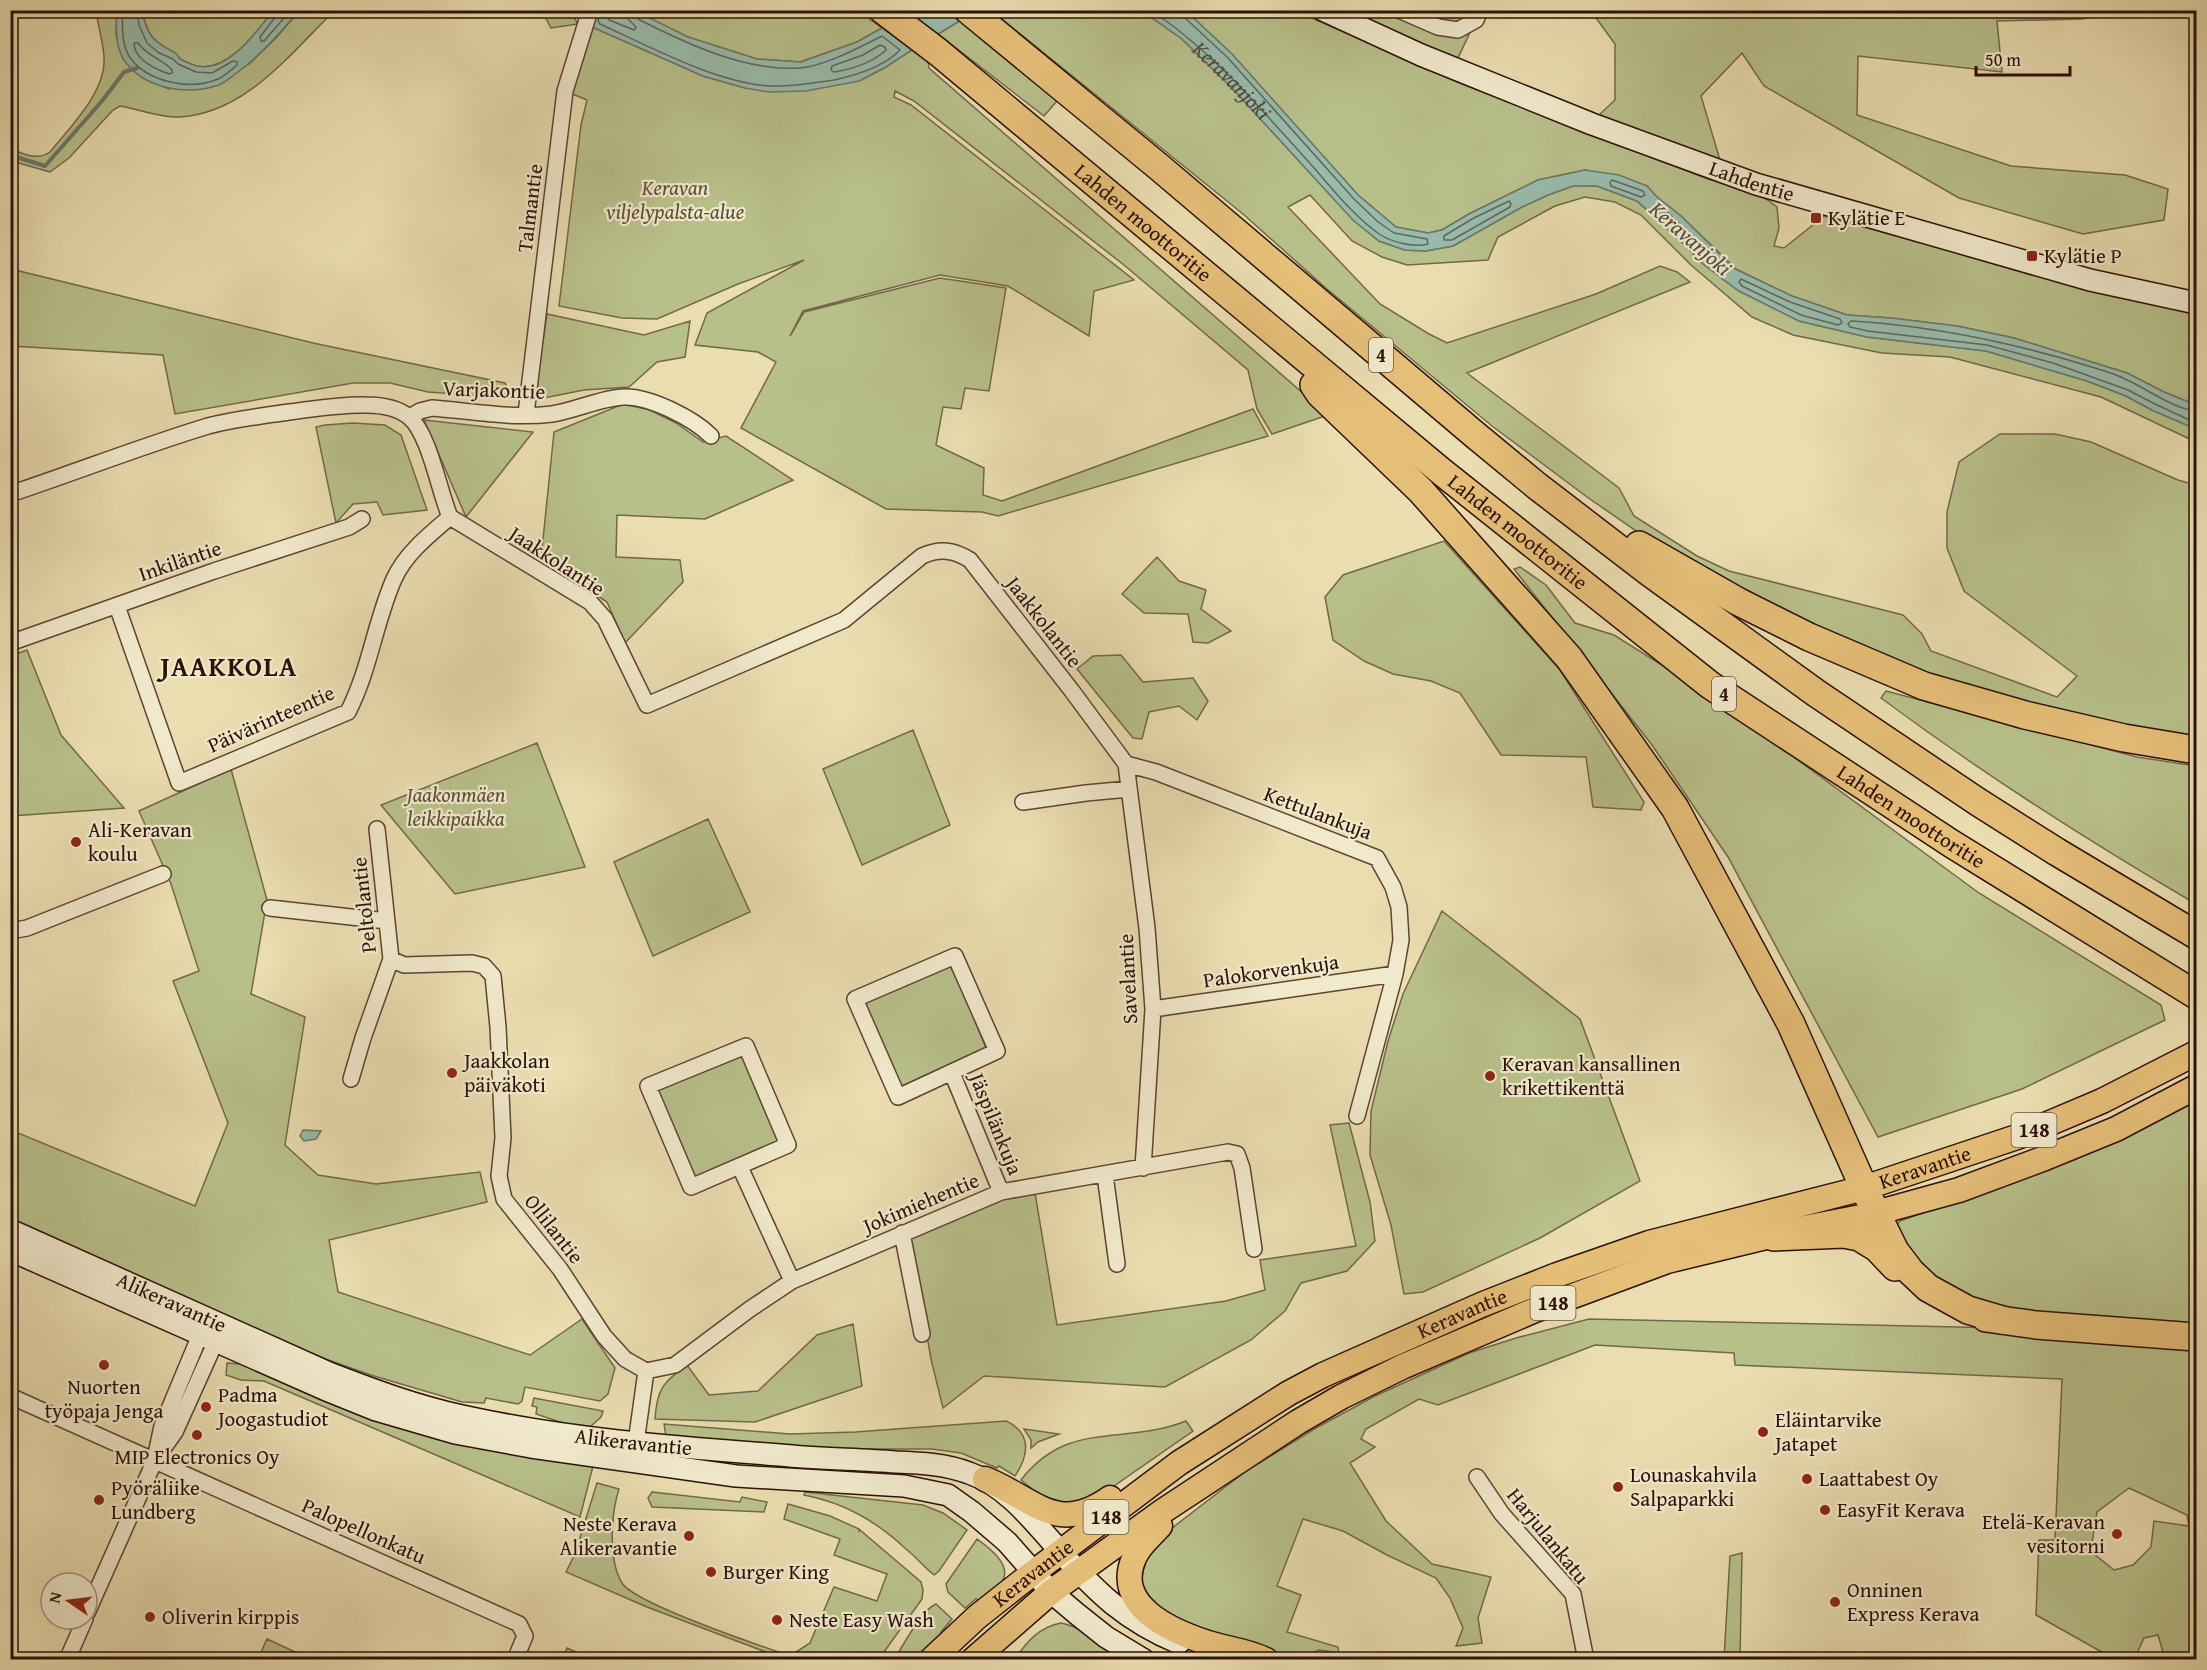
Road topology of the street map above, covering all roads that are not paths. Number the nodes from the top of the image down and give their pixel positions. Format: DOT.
graph roads {
  1 [pos="590,10"];
  2 [pos="1323,10"];
  3 [pos="1400,10"];
  4 [pos="1480,10"];
  5 [pos="885,12"];
  6 [pos="976,16"];
  7 [pos="2196,303"];
  8 [pos="1287,345"];
  9 [pos="526,414"];
  10 [pos="410,417"];
  11 [pos="711,436"];
  12 [pos="1537,486"];
  13 [pos="10,494"];
  14 [pos="450,517"];
  15 [pos="362,519"];
  16 [pos="117,606"];
  17 [pos="10,643"];
  18 [pos="2196,750"];
  19 [pos="1126,764"];
  20 [pos="1129,789"];
  21 [pos="1023,802"];
  22 [pos="377,829"];
  23 [pos="163,874"];
  24 [pos="270,908"];
  25 [pos="387,921"];
  26 [pos="10,931"];
  27 [pos="2196,935"];
  28 [pos="391,959"];
  29 [pos="1395,974"];
  30 [pos="2196,995"];
  31 [pos="1153,1009"];
  32 [pos="2196,1053"];
  33 [pos="952,1073"];
  34 [pos="351,1079"];
  35 [pos="2196,1088"];
  36 [pos="1357,1116"];
  37 [pos="740,1167"];
  38 [pos="1143,1168"];
  39 [pos="1105,1175"];
  40 [pos="1864,1188"];
  41 [pos="1001,1192"];
  42 [pos="1876,1213"];
  43 [pos="10,1230"];
  44 [pos="902,1233"];
  45 [pos="1774,1237"];
  46 [pos="10,1250"];
  47 [pos="1254,1250"];
  48 [pos="1117,1264"];
  49 [pos="792,1281"];
  50 [pos="2002,1320"];
  51 [pos="211,1333"];
  52 [pos="922,1334"];
  53 [pos="2196,1336"];
  54 [pos="646,1371"];
  55 [pos="10,1396"];
  56 [pos="635,1453"];
  57 [pos="155,1460"];
  58 [pos="1179,1463"];
  59 [pos="1477,1478"];
  60 [pos="985,1479"];
  61 [pos="1198,1489"];
  62 [pos="1060,1551"];
  63 [pos="1034,1572"];
  64 [pos="1079,1572"];
  65 [pos="99,1586"];
  66 [pos="1051,1592"];
  67 [pos="79,1631"];
  68 [pos="66,1659"];
  69 [pos="515,1659"];
  70 [pos="930,1659"];
  71 [pos="973,1659"];
  72 [pos="1144,1659"];
  73 [pos="1228,1659"];
  74 [pos="1266,1659"];
  75 [pos="1586,1659"];
  1 -- 9 [label="street, Talmantie"];
  2 -- 7 [label="main road, Lahdentie"];
  3 -- 4 [label="street"];
  5 -- 8 [label="highway, Lahden moottoritie / 4"];
  6 -- 12 [label="highway, 4"];
  8 -- 30 [label="highway, Lahden moottoritie / 4"];
  8 -- 40 [label="highway"];
  9 -- 10 [label="street, Varjakontie"];
  9 -- 11 [label="street, Varjakontie"];
  10 -- 13 [label="street"];
  10 -- 14 [label="street"];
  12 -- 18 [label="highway"];
  12 -- 27 [label="highway, 4"];
  14 -- 16 [label="street, Päivärinteentie"];
  14 -- 19 [label="street, Jaakkolantie"];
  15 -- 16 [label="street, Inkiläntie"];
  16 -- 17 [label="street, Inkiläntie"];
  19 -- 20 [label="street, Jaakkolantie"];
  19 -- 29 [label="street, Kettulankuja"];
  20 -- 21 [label="street"];
  20 -- 31 [label="street, Savelantie"];
  22 -- 25 [label="street, Peltolantie"];
  23 -- 26 [label="street"];
  24 -- 25 [label="street"];
  25 -- 28 [label="street, Peltolantie"];
  28 -- 34 [label="street, Peltolantie"];
  28 -- 54 [label="street, Ollilantie"];
  29 -- 31 [label="street, Palokorvenkuja"];
  29 -- 36 [label="street, Kettulankuja"];
  31 -- 38 [label="street, Savelantie"];
  32 -- 40 [label="main road, Keravantie / 148"];
  33 -- 33 [label="street"];
  33 -- 41 [label="street, Jäspilänkuja"];
  35 -- 42 [label="main road, Keravantie / 148"];
  37 -- 37 [label="street"];
  37 -- 49 [label="street"];
  38 -- 39 [label="street, Jokimiehentie"];
  38 -- 47 [label="street, Jokimiehentie"];
  39 -- 41 [label="street, Jokimiehentie"];
  39 -- 48 [label="street"];
  40 -- 42 [label="highway"];
  40 -- 58 [label="main road, Keravantie / 148"];
  41 -- 44 [label="street, Jokimiehentie"];
  42 -- 45 [label="main road, Keravantie / 148"];
  42 -- 50 [label="highway"];
  43 -- 51 [label="main road, Alikeravantie"];
  44 -- 49 [label="street, Jokimiehentie"];
  44 -- 52 [label="street"];
  45 -- 50 [label="highway"];
  45 -- 61 [label="main road, Keravantie / 148"];
  46 -- 51 [label="main road, Alikeravantie"];
  49 -- 54 [label="street, Jokimiehentie"];
  50 -- 53 [label="highway"];
  51 -- 56 [label="main road, Alikeravantie"];
  51 -- 57 [label="street"];
  54 -- 56 [label="street"];
  55 -- 57 [label="street"];
  56 -- 60 [label="main road, Alikeravantie"];
  56 -- 63 [label="main road, Alikeravantie"];
  57 -- 65 [label="street"];
  57 -- 69 [label="street, Palopellonkatu"];
  58 -- 60 [label="main road"];
  58 -- 62 [label="main road, Keravantie / 148"];
  59 -- 75 [label="street, Harjulankatu"];
  60 -- 62 [label="main road, Alikeravantie"];
  61 -- 64 [label="main road, Keravantie / 148"];
  61 -- 74 [label="main road"];
  62 -- 63 [label="main road, Keravantie / 148"];
  62 -- 64 [label="main road, Alikeravantie"];
  63 -- 66 [label="main road, Alikeravantie"];
  63 -- 70 [label="main road, Keravantie / 148"];
  64 -- 66 [label="main road, Keravantie / 148"];
  64 -- 73 [label="main road, Alikeravantie"];
  66 -- 71 [label="main road, Keravantie / 148"];
  66 -- 72 [label="main road, Alikeravantie"];
  67 -- 68 [label="street"];
}
